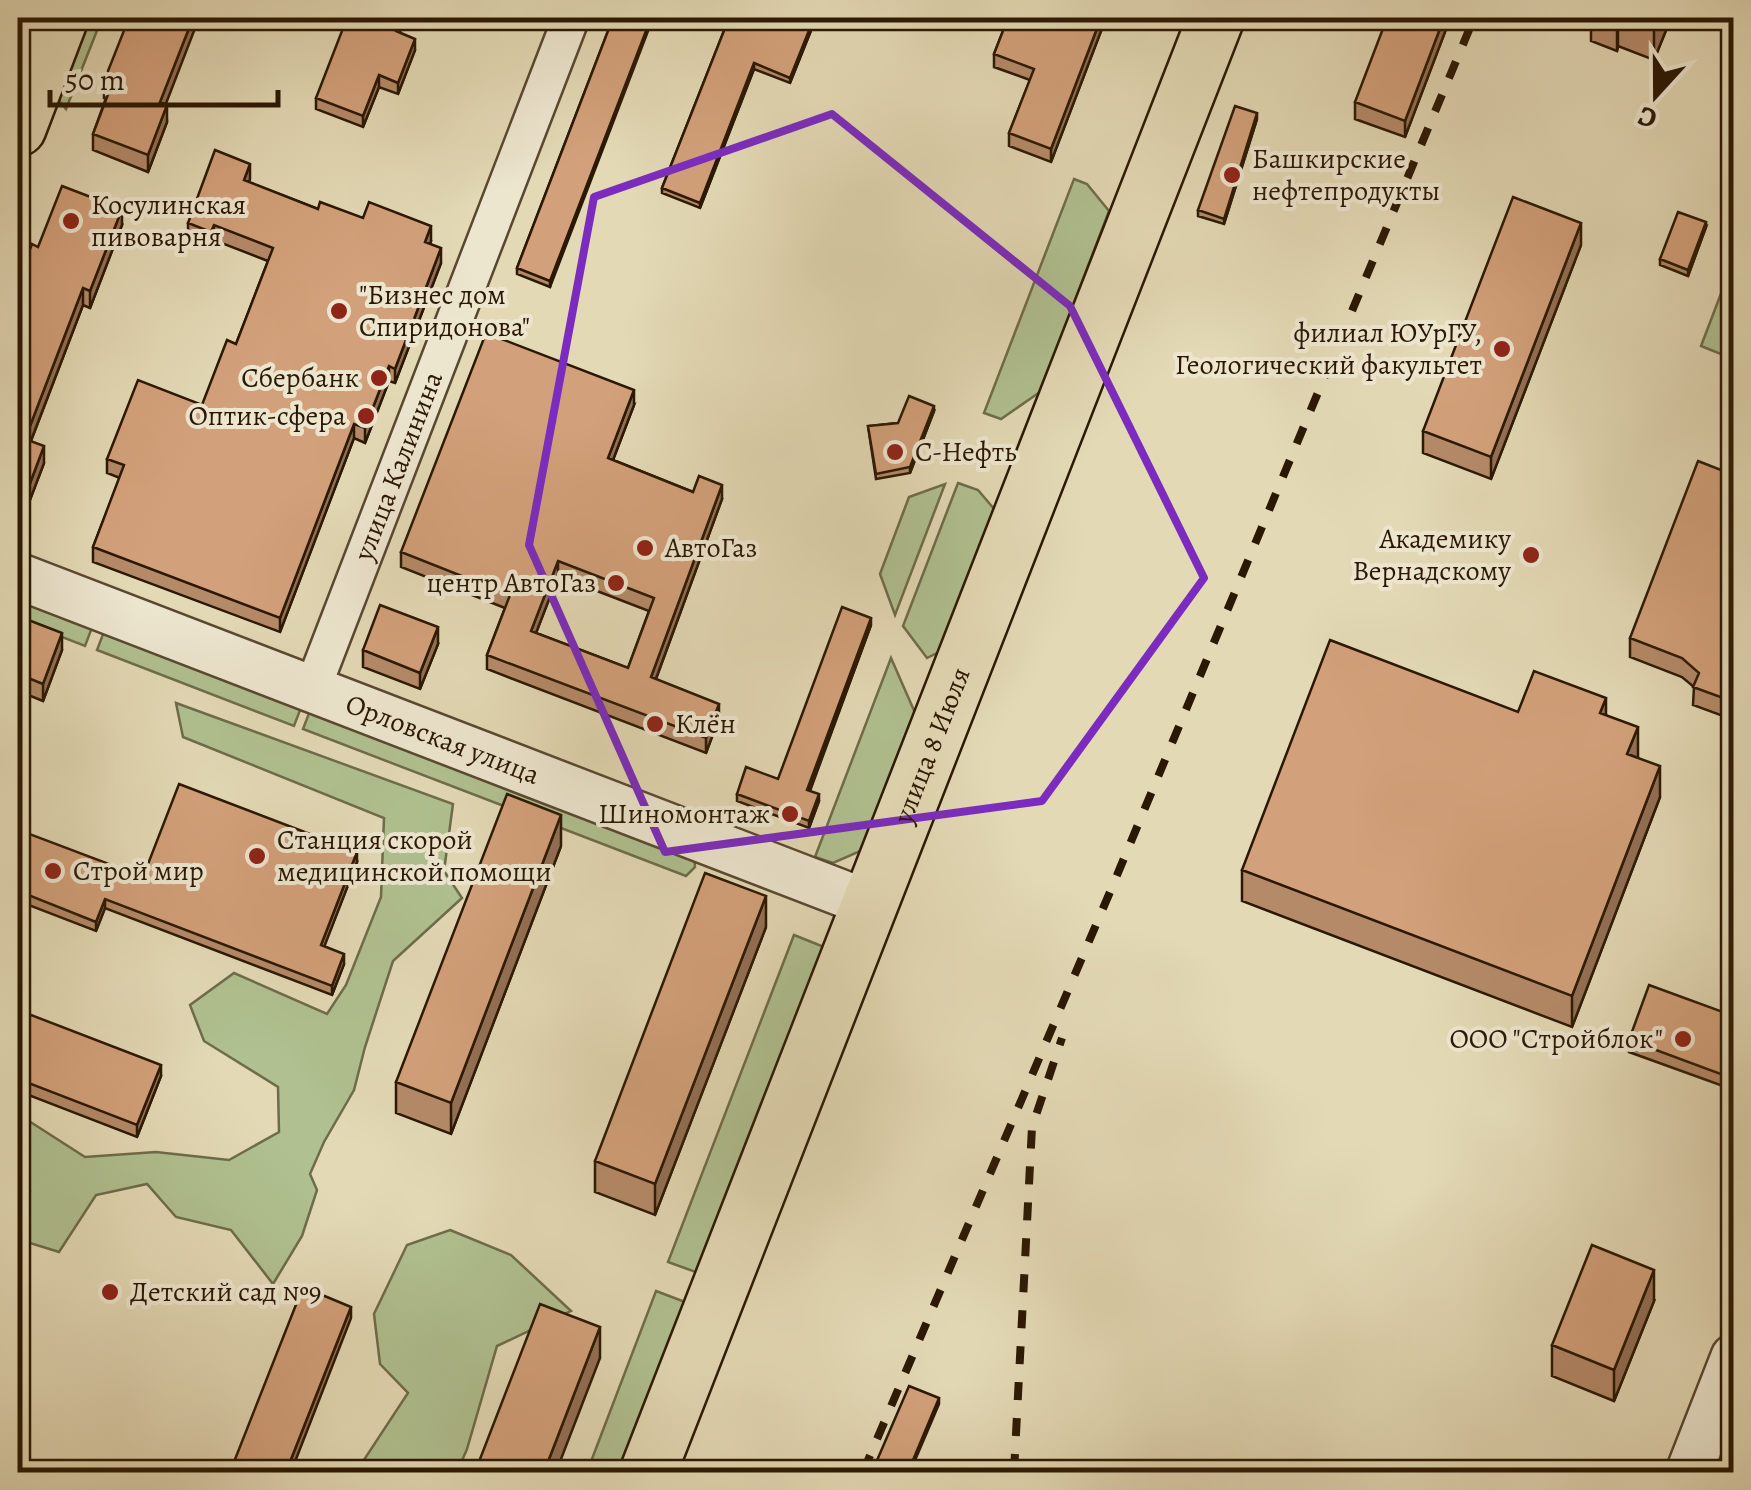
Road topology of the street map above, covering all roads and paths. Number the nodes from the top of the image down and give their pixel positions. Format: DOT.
graph roads {
  1 [pos="60,18"];
  2 [pos="571,18"];
  3 [pos="1216,18"];
  4 [pos="18,128"];
  5 [pos="18,576"];
  6 [pos="312,690"];
  7 [pos="870,904"];
  8 [pos="1734,1357"];
  9 [pos="648,1472"];
  10 [pos="1689,1472"];
  1 -- 4 [label="main road"];
  2 -- 6 [label="street, улица Калинина"];
  3 -- 7 [label="main road, улица 8 Июля"];
  5 -- 6 [label="street, Орловская улица"];
  6 -- 7 [label="street, Орловская улица"];
  7 -- 9 [label="main road, улица 8 Июля"];
  8 -- 10 [label="street"];
}
